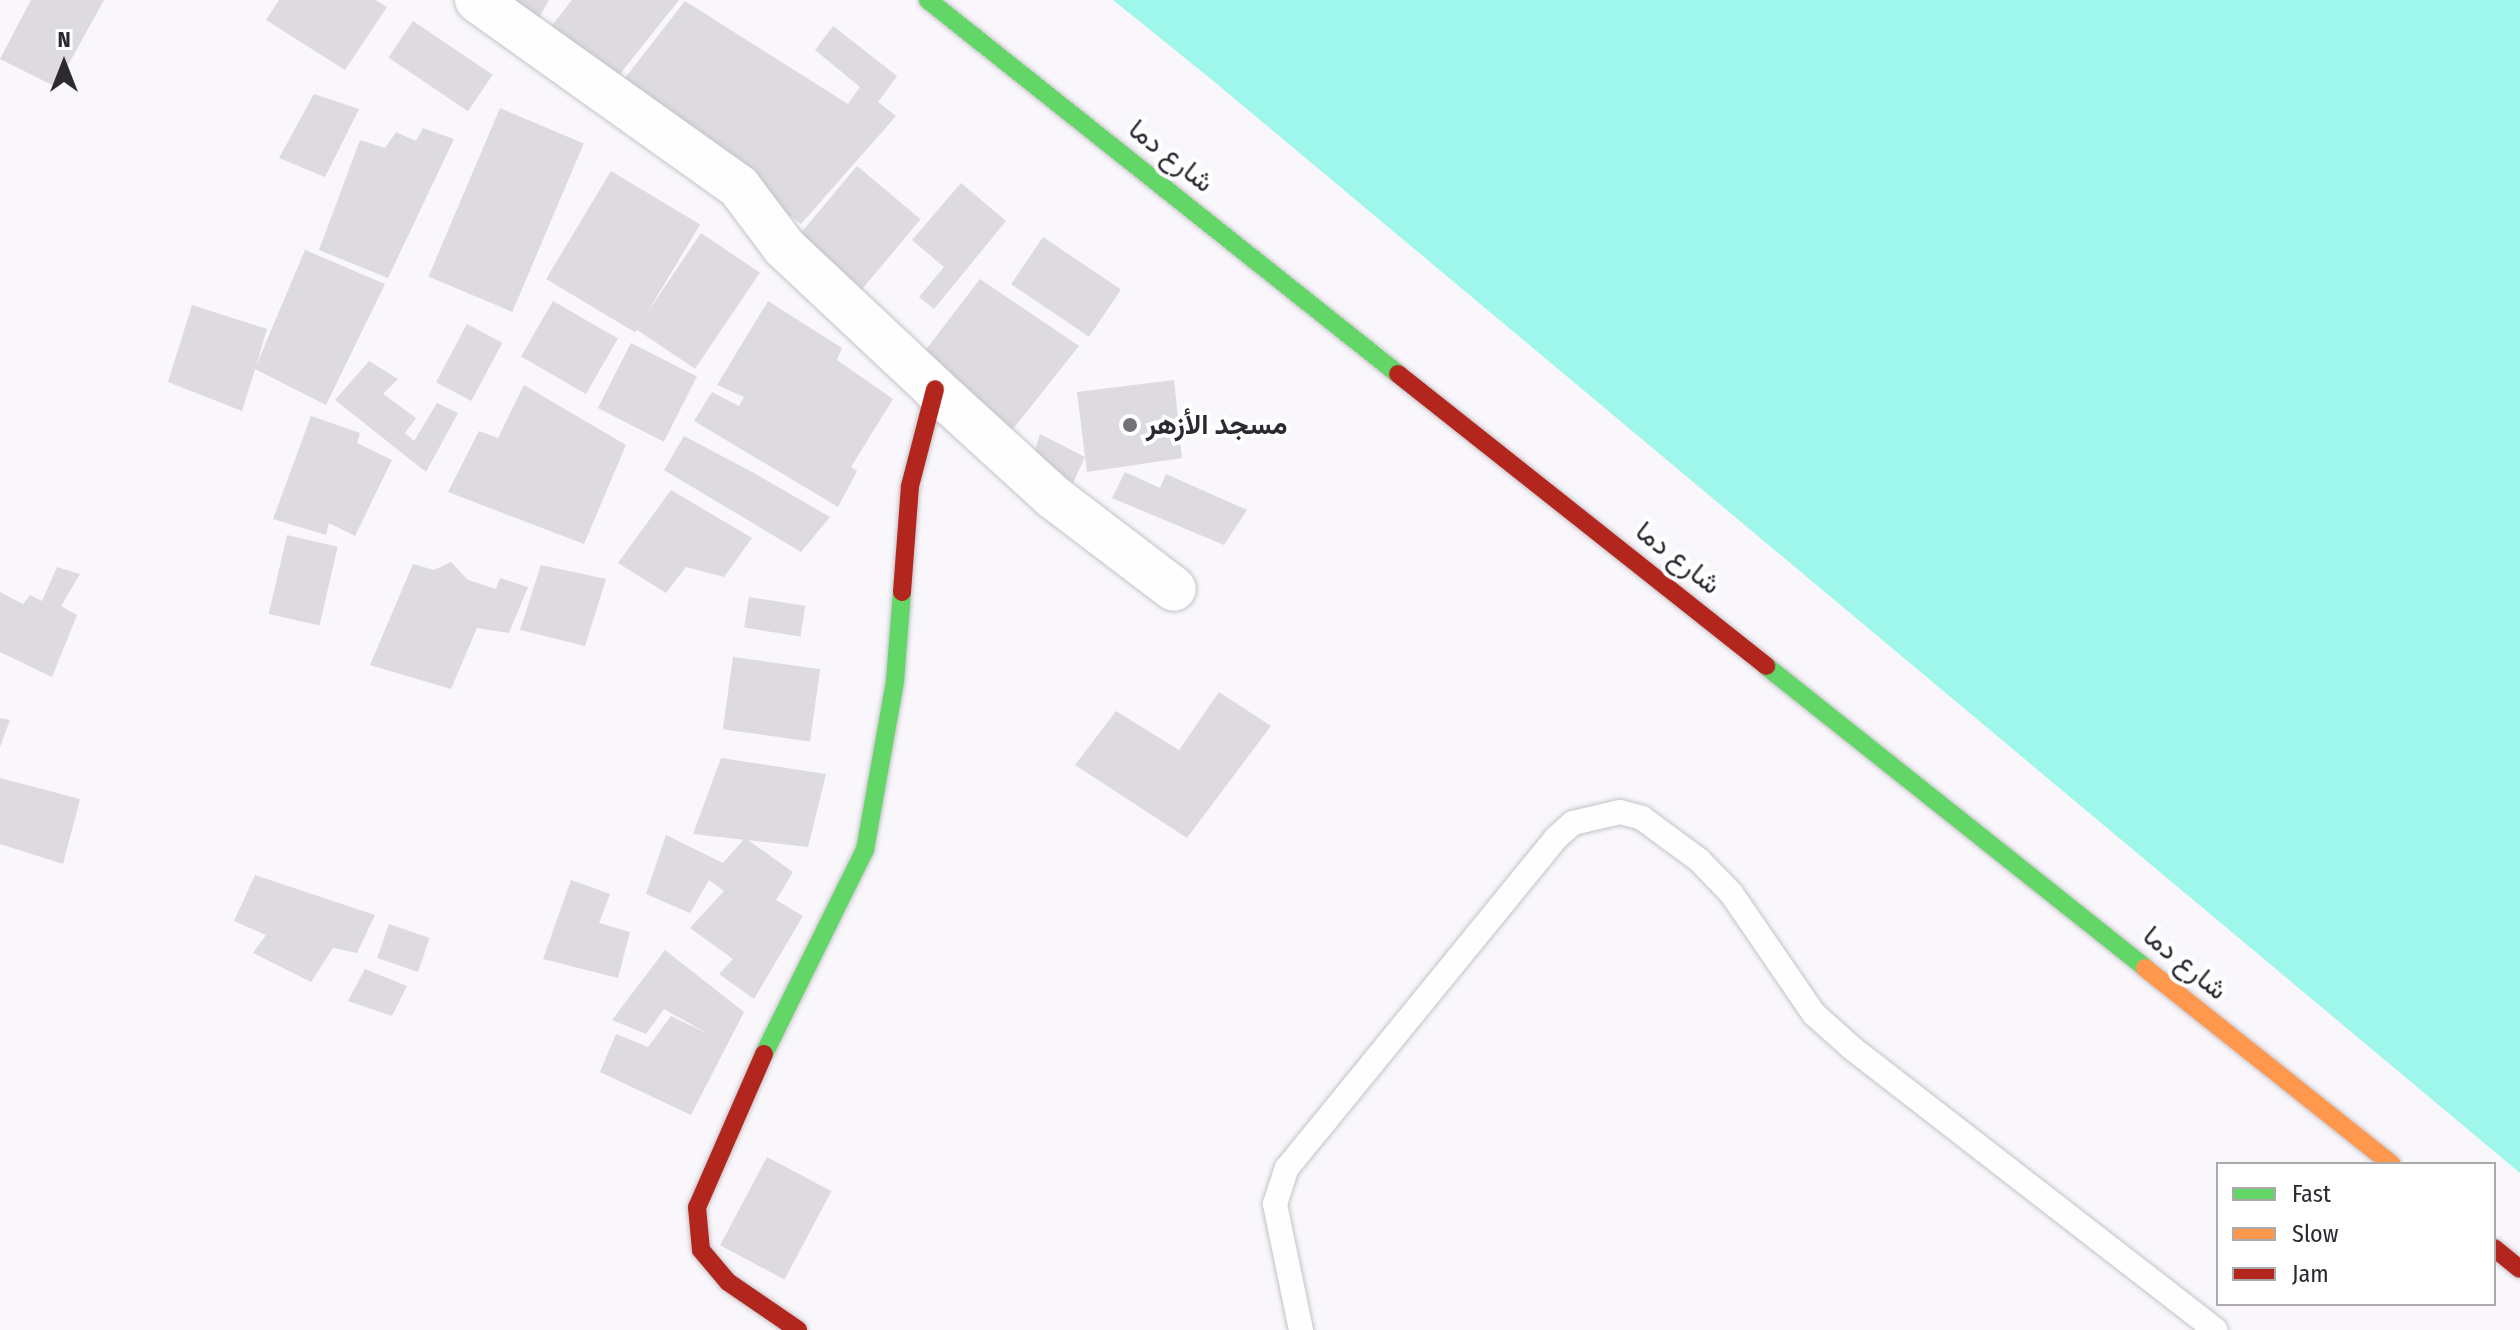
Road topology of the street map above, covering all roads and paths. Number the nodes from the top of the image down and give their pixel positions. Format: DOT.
graph roads {
  1 [pos="477,0"];
  2 [pos="928,0"];
  3 [pos="935,389"];
  4 [pos="1174,589"];
  5 [pos="2388,1162"];
  6 [pos="2496,1250"];
  7 [pos="2520,1269"];
  8 [pos="798,1330"];
  9 [pos="1301,1330"];
  10 [pos="2216,1330"];
  1 -- 3 [label="street"];
  2 -- 5 [label="main road, شارع دما"];
  3 -- 4 [label="street"];
  3 -- 8 [label="main road"];
  6 -- 7 [label="main road"];
  9 -- 10 [label="lane"];
}
